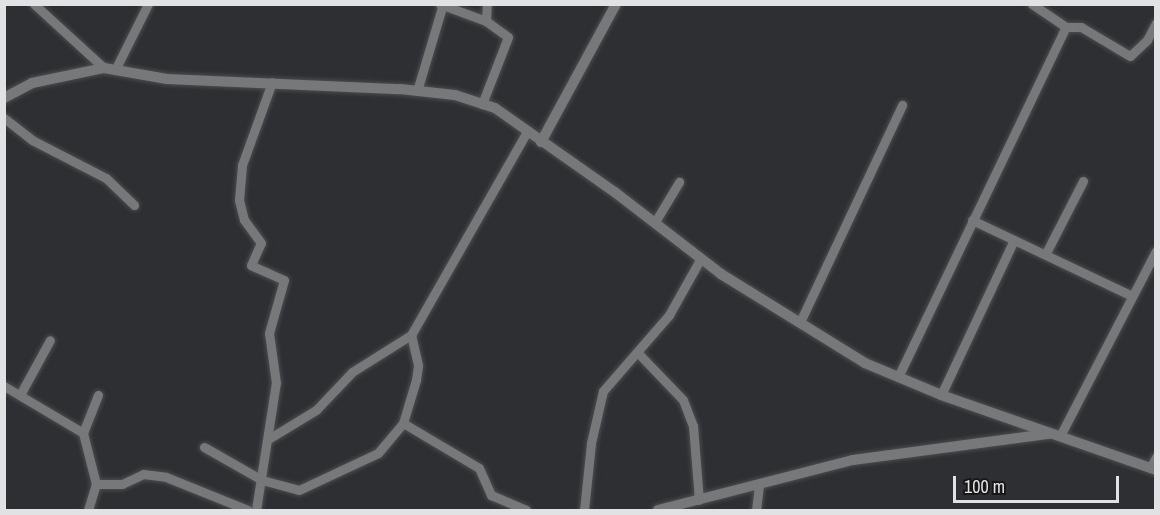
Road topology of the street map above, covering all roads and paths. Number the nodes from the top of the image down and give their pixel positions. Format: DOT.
graph roads {
  1 [pos="34,4"];
  2 [pos="148,4"];
  3 [pos="487,4"];
  4 [pos="616,4"];
  5 [pos="1032,4"];
  6 [pos="441,5"];
  7 [pos="486,21"];
  8 [pos="1155,23"];
  9 [pos="1066,27"];
  10 [pos="110,69"];
  11 [pos="272,82"];
  12 [pos="417,91"];
  13 [pos="4,98"];
  14 [pos="482,104"];
  15 [pos="902,105"];
  16 [pos="4,118"];
  17 [pos="527,132"];
  18 [pos="541,142"];
  19 [pos="1083,181"];
  20 [pos="679,182"];
  21 [pos="134,205"];
  22 [pos="972,220"];
  23 [pos="655,222"];
  24 [pos="1014,240"];
  25 [pos="1155,251"];
  26 [pos="1046,253"];
  27 [pos="701,258"];
  28 [pos="1132,296"];
  29 [pos="800,322"];
  30 [pos="411,335"];
  31 [pos="50,340"];
  32 [pos="638,353"];
  33 [pos="898,377"];
  34 [pos="4,386"];
  35 [pos="21,393"];
  36 [pos="98,395"];
  37 [pos="941,395"];
  38 [pos="403,423"];
  39 [pos="83,433"];
  40 [pos="1056,435"];
  41 [pos="270,438"];
  42 [pos="204,447"];
  43 [pos="1155,457"];
  44 [pos="1153,469"];
  45 [pos="262,480"];
  46 [pos="96,484"];
  47 [pos="759,484"];
  48 [pos="699,500"];
  49 [pos="88,510"];
  50 [pos="248,510"];
  51 [pos="256,510"];
  52 [pos="526,510"];
  53 [pos="584,510"];
  54 [pos="658,510"];
  55 [pos="756,510"];
  1 -- 10 [label="street"];
  2 -- 10 [label="street"];
  3 -- 7 [label="street"];
  4 -- 18 [label="street"];
  5 -- 9 [label="street"];
  6 -- 7 [label="street"];
  6 -- 12 [label="street"];
  7 -- 14 [label="street"];
  8 -- 9 [label="street"];
  9 -- 22 [label="street"];
  10 -- 11 [label="street"];
  10 -- 13 [label="street"];
  11 -- 12 [label="street"];
  11 -- 41 [label="street"];
  12 -- 14 [label="street"];
  14 -- 17 [label="street"];
  15 -- 29 [label="street"];
  16 -- 21 [label="street"];
  17 -- 18 [label="street"];
  17 -- 30 [label="street"];
  18 -- 23 [label="street"];
  19 -- 26 [label="street"];
  20 -- 23 [label="street"];
  22 -- 24 [label="street"];
  22 -- 33 [label="street"];
  23 -- 27 [label="street"];
  24 -- 26 [label="street"];
  24 -- 37 [label="street"];
  25 -- 28 [label="street"];
  26 -- 28 [label="street"];
  27 -- 29 [label="street"];
  27 -- 32 [label="street"];
  28 -- 40 [label="street"];
  29 -- 33 [label="street"];
  30 -- 38 [label="street"];
  30 -- 41 [label="street"];
  31 -- 35 [label="street"];
  32 -- 48 [label="street"];
  32 -- 53 [label="street"];
  33 -- 37 [label="street"];
  34 -- 35 [label="street"];
  35 -- 39 [label="street"];
  36 -- 39 [label="street"];
  37 -- 40 [label="street"];
  38 -- 45 [label="street"];
  38 -- 52 [label="street"];
  39 -- 46 [label="street"];
  40 -- 44 [label="street"];
  40 -- 47 [label="street"];
  41 -- 45 [label="street"];
  42 -- 45 [label="street"];
  43 -- 44 [label="street"];
  45 -- 51 [label="street"];
  46 -- 49 [label="street"];
  46 -- 50 [label="street"];
  47 -- 48 [label="street"];
  47 -- 55 [label="street"];
  48 -- 54 [label="street"];
}
